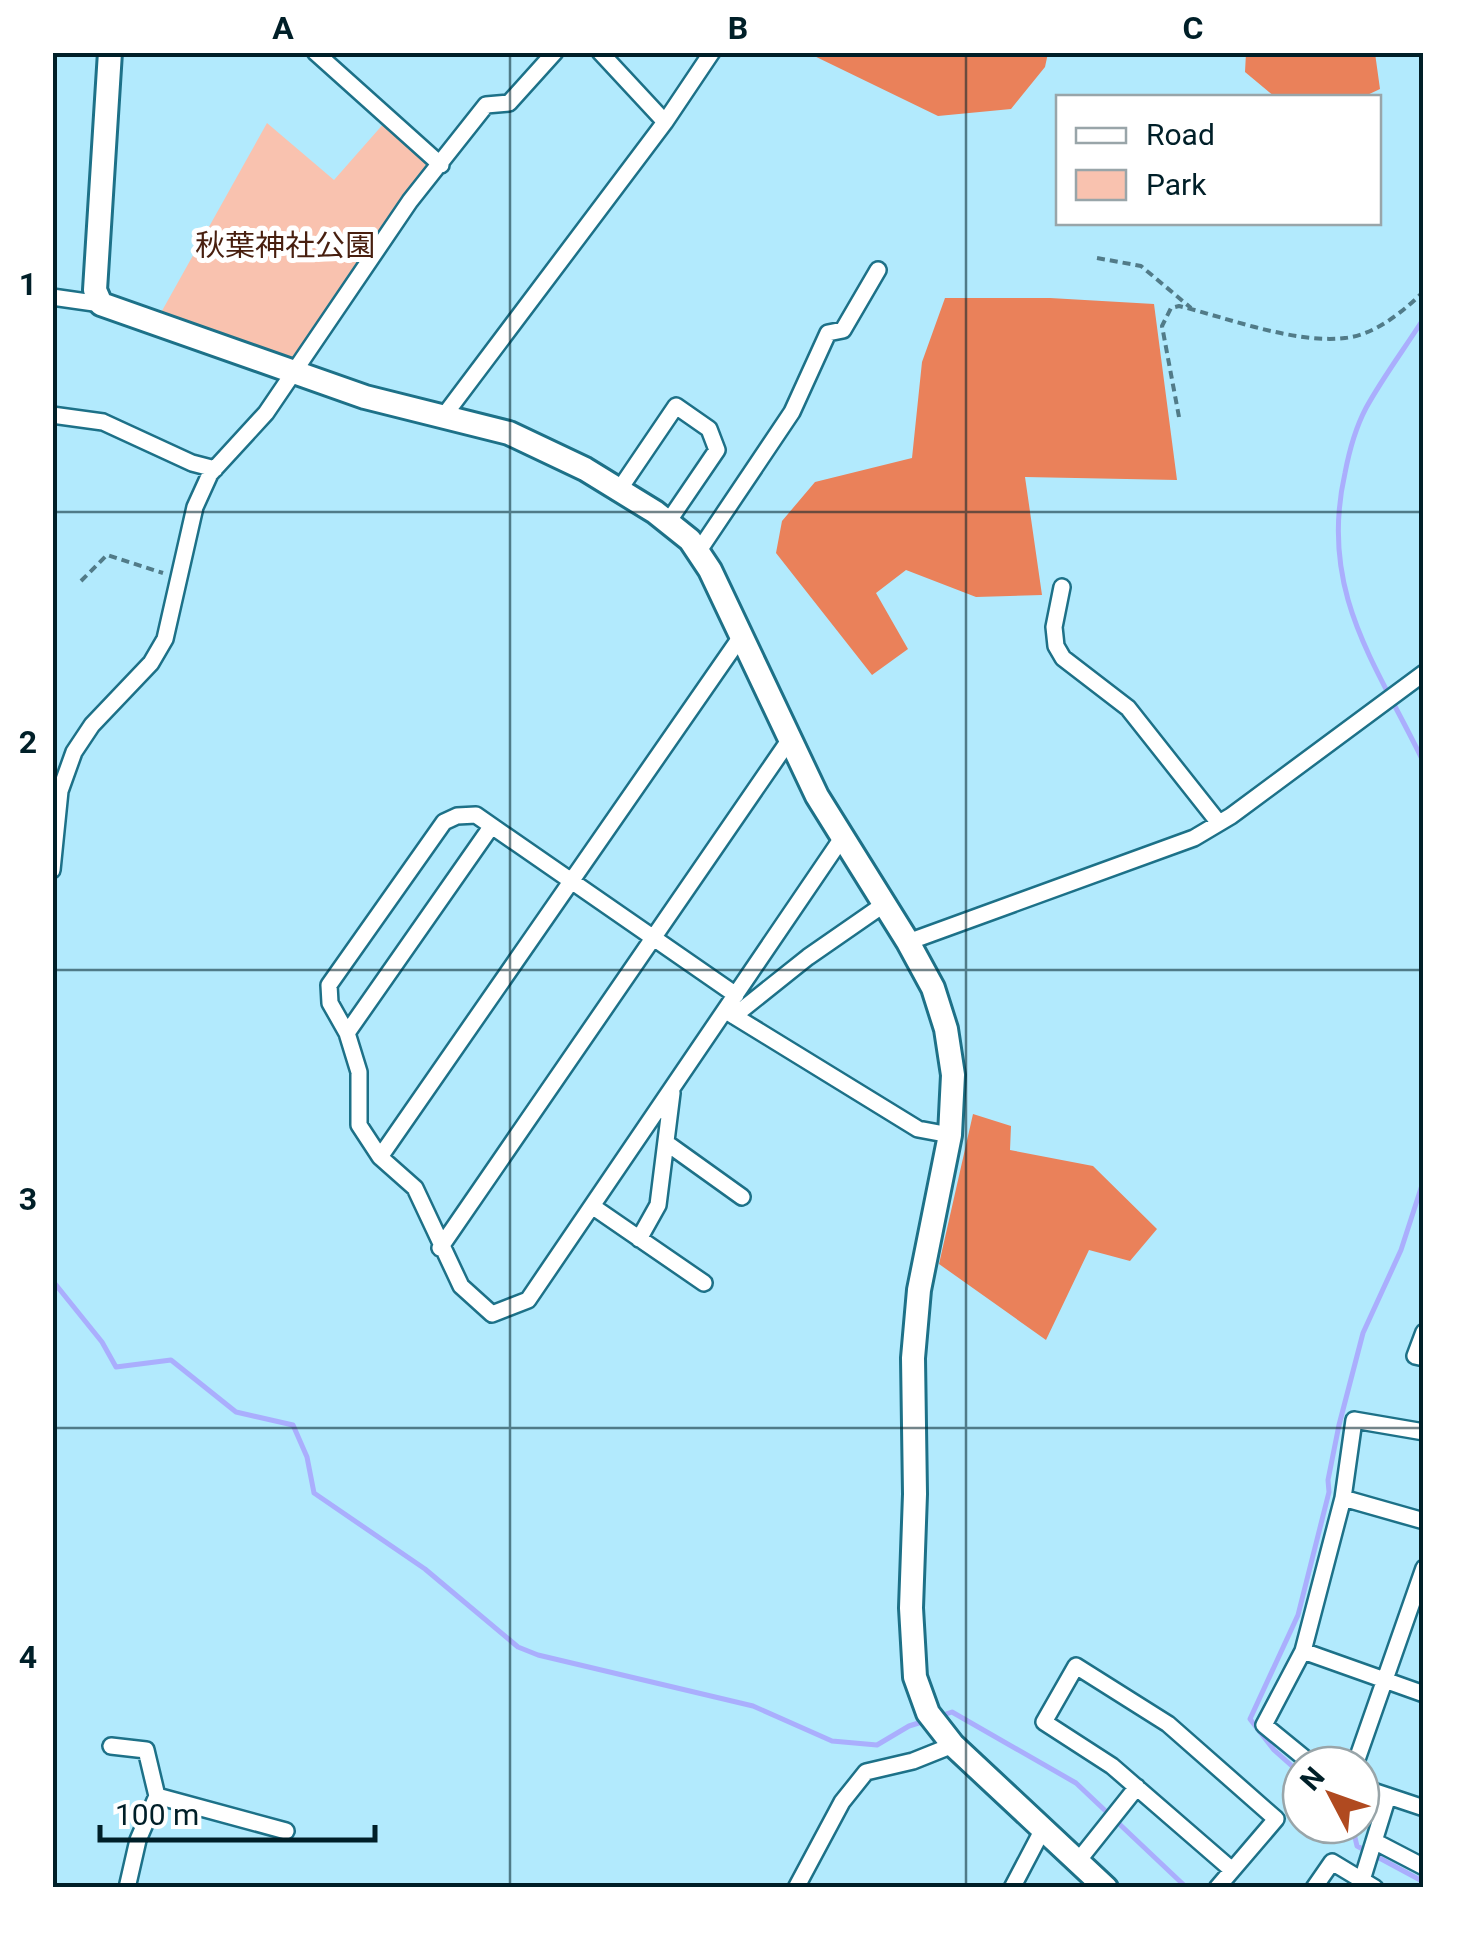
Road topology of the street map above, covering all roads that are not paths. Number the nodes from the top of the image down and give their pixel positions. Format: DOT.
graph roads {
  1 [pos="110,52"];
  2 [pos="315,52"];
  3 [pos="555,52"];
  4 [pos="600,52"];
  5 [pos="712,52"];
  6 [pos="665,122"];
  7 [pos="441,166"];
  8 [pos="878,270"];
  9 [pos="52,298"];
  10 [pos="101,304"];
  11 [pos="294,374"];
  12 [pos="52,416"];
  13 [pos="443,416"];
  14 [pos="215,469"];
  15 [pos="619,490"];
  16 [pos="668,522"];
  17 [pos="698,552"];
  18 [pos="1062,586"];
  19 [pos="742,635"];
  20 [pos="1424,673"];
  21 [pos="790,739"];
  22 [pos="1219,823"];
  23 [pos="491,826"];
  24 [pos="842,838"];
  25 [pos="52,870"];
  26 [pos="572,880"];
  27 [pos="883,905"];
  28 [pos="654,936"];
  29 [pos="908,942"];
  30 [pos="736,994"];
  31 [pos="730,1014"];
  32 [pos="347,1033"];
  33 [pos="672,1090"];
  34 [pos="950,1134"];
  35 [pos="668,1144"];
  36 [pos="380,1157"];
  37 [pos="742,1196"];
  38 [pos="592,1206"];
  39 [pos="639,1238"];
  40 [pos="440,1248"];
  41 [pos="704,1282"];
  42 [pos="1424,1332"];
  43 [pos="1424,1358"];
  44 [pos="1424,1432"];
  45 [pos="1343,1498"];
  46 [pos="1424,1521"];
  47 [pos="1424,1568"];
  48 [pos="1303,1650"];
  49 [pos="1386,1682"];
  50 [pos="1424,1694"];
  51 [pos="1287,1745"];
  52 [pos="1362,1745"];
  53 [pos="111,1746"];
  54 [pos="953,1746"];
  55 [pos="1137,1787"];
  56 [pos="1381,1794"];
  57 [pos="157,1796"];
  58 [pos="1388,1796"];
  59 [pos="1424,1808"];
  60 [pos="1381,1819"];
  61 [pos="1043,1829"];
  62 [pos="286,1831"];
  63 [pos="1374,1845"];
  64 [pos="1380,1845"];
  65 [pos="1078,1862"];
  66 [pos="1424,1867"];
  67 [pos="1232,1870"];
  68 [pos="1368,1884"];
  69 [pos="127,1888"];
  70 [pos="796,1888"];
  71 [pos="1012,1888"];
  72 [pos="1106,1888"];
  73 [pos="1217,1888"];
  74 [pos="1314,1888"];
  1 -- 10 [label="street"];
  2 -- 7 [label="street"];
  3 -- 7 [label="street"];
  4 -- 6 [label="street"];
  5 -- 6 [label="street"];
  6 -- 13 [label="street"];
  7 -- 11 [label="street"];
  8 -- 17 [label="street"];
  9 -- 10 [label="street"];
  10 -- 11 [label="street"];
  11 -- 13 [label="street"];
  11 -- 14 [label="street"];
  12 -- 14 [label="street"];
  13 -- 15 [label="street"];
  14 -- 25 [label="street"];
  15 -- 16 [label="street"];
  15 -- 16 [label="street"];
  16 -- 17 [label="street"];
  17 -- 19 [label="street"];
  18 -- 22 [label="street"];
  19 -- 21 [label="street"];
  19 -- 26 [label="street"];
  20 -- 22 [label="street"];
  21 -- 24 [label="street"];
  21 -- 28 [label="street"];
  22 -- 29 [label="street"];
  23 -- 26 [label="street"];
  23 -- 32 [label="street"];
  23 -- 32 [label="street"];
  24 -- 27 [label="street"];
  24 -- 30 [label="street"];
  26 -- 28 [label="street"];
  26 -- 36 [label="street"];
  27 -- 29 [label="street"];
  27 -- 31 [label="street"];
  28 -- 30 [label="street"];
  28 -- 40 [label="street"];
  29 -- 34 [label="street"];
  30 -- 31 [label="street"];
  31 -- 33 [label="street"];
  31 -- 34 [label="street"];
  32 -- 36 [label="street"];
  33 -- 35 [label="street"];
  33 -- 38 [label="street"];
  34 -- 54 [label="street"];
  35 -- 37 [label="street"];
  35 -- 39 [label="street"];
  36 -- 40 [label="street"];
  38 -- 39 [label="street"];
  38 -- 40 [label="street"];
  39 -- 41 [label="street"];
  42 -- 43 [label="street"];
  44 -- 45 [label="street"];
  45 -- 46 [label="street"];
  45 -- 48 [label="street"];
  47 -- 49 [label="street"];
  48 -- 49 [label="street"];
  48 -- 51 [label="street"];
  49 -- 50 [label="street"];
  49 -- 52 [label="street"];
  53 -- 57 [label="street"];
  54 -- 61 [label="street"];
  54 -- 70 [label="street"];
  55 -- 65 [label="street"];
  55 -- 67 [label="street"];
  55 -- 67 [label="street"];
  56 -- 58 [label="street"];
  57 -- 62 [label="street"];
  57 -- 69 [label="street"];
  58 -- 59 [label="street"];
  58 -- 60 [label="street"];
  61 -- 65 [label="street"];
  61 -- 71 [label="street"];
  63 -- 68 [label="street"];
  64 -- 66 [label="street"];
  65 -- 72 [label="street"];
  67 -- 73 [label="street"];
  68 -- 74 [label="street"];
}
